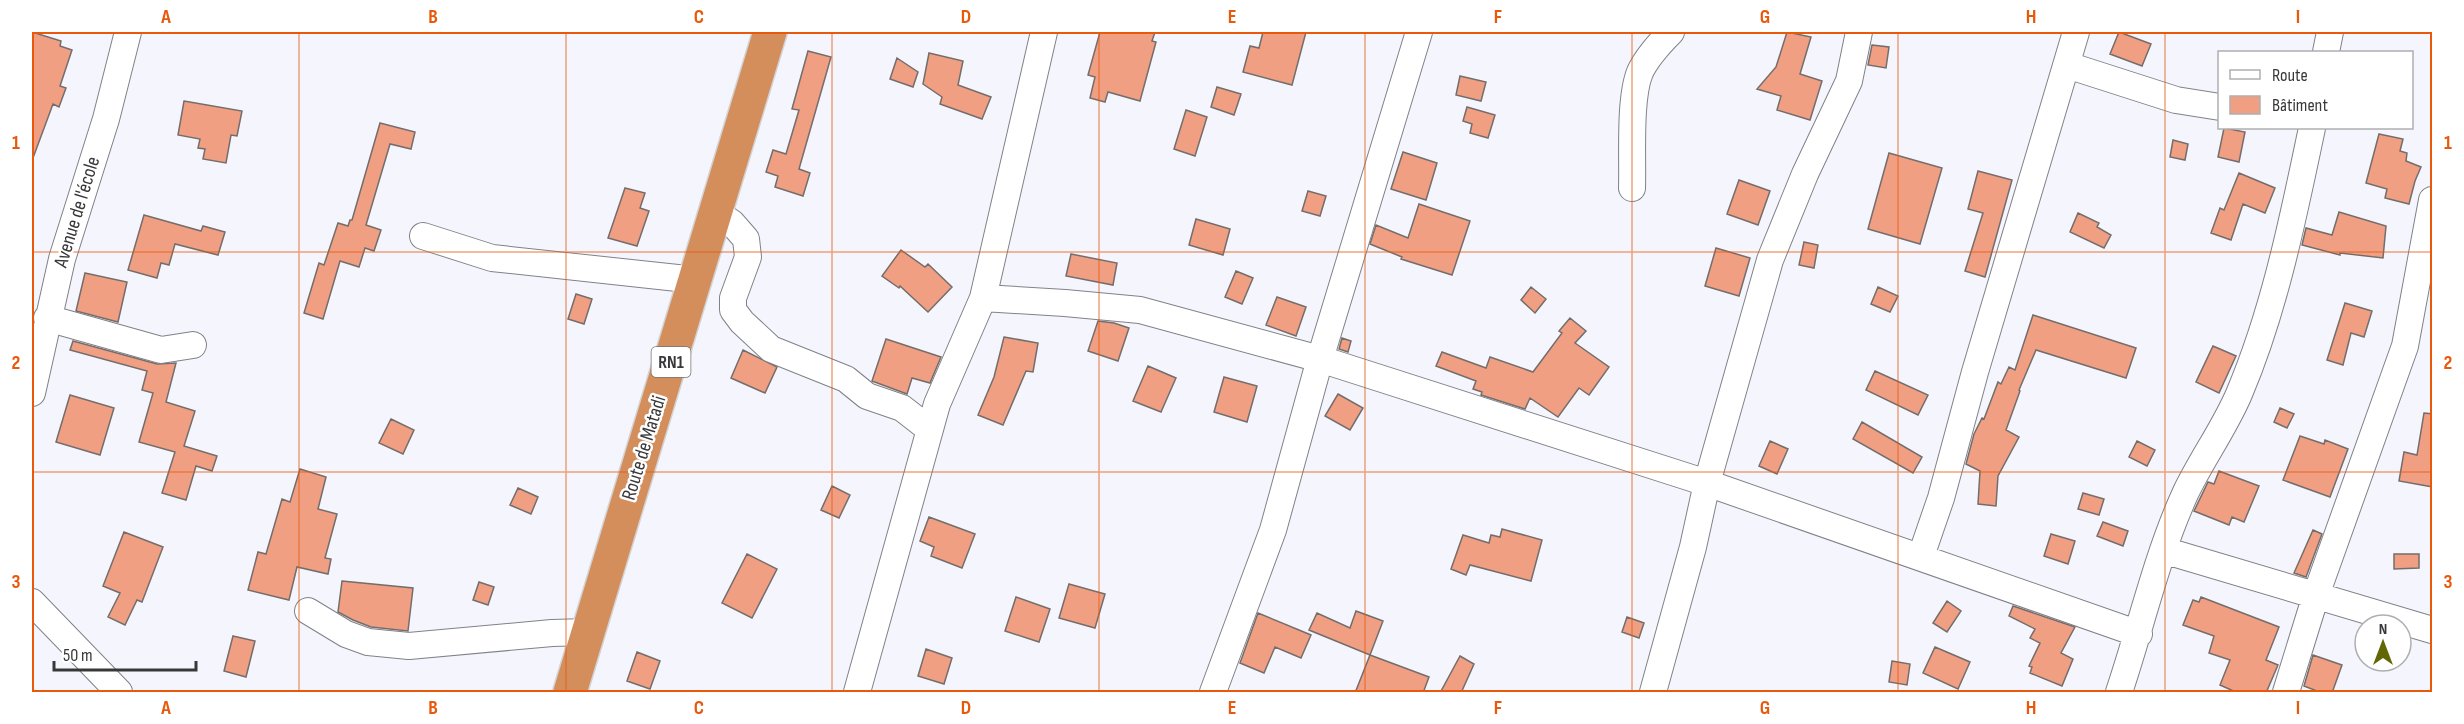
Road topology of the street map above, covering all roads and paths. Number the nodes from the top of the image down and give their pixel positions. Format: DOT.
graph roads {
  1 [pos="128,32"];
  2 [pos="770,32"];
  3 [pos="1044,32"];
  4 [pos="1419,32"];
  5 [pos="1671,32"];
  6 [pos="1859,32"];
  7 [pos="2076,32"];
  8 [pos="2330,32"];
  9 [pos="2326,51"];
  10 [pos="2067,65"];
  11 [pos="2218,107"];
  12 [pos="2312,129"];
  13 [pos="1632,188"];
  14 [pos="2433,200"];
  15 [pos="716,212"];
  16 [pos="423,236"];
  17 [pos="696,280"];
  18 [pos="983,298"];
  19 [pos="47,318"];
  20 [pos="193,345"];
  21 [pos="1320,359"];
  22 [pos="32,393"];
  23 [pos="929,429"];
  24 [pos="1707,483"];
  25 [pos="2163,550"];
  26 [pos="1921,556"];
  27 [pos="2316,595"];
  28 [pos="32,602"];
  29 [pos="308,611"];
  30 [pos="2433,630"];
  31 [pos="587,632"];
  32 [pos="2139,634"];
  33 [pos="119,693"];
  34 [pos="570,693"];
  35 [pos="857,693"];
  36 [pos="1213,693"];
  37 [pos="1653,693"];
  38 [pos="2119,693"];
  39 [pos="2286,693"];
  1 -- 19 [label="street, Avenue de l'école"];
  2 -- 15 [label="highway, Route de Matadi / RN1"];
  3 -- 18 [label="street"];
  4 -- 21 [label="street"];
  5 -- 13 [label="street"];
  6 -- 24 [label="street"];
  7 -- 10 [label="street"];
  8 -- 9 [label="street"];
  10 -- 11 [label="street"];
  10 -- 26 [label="street"];
  12 -- 25 [label="street"];
  14 -- 27 [label="street"];
  15 -- 17 [label="highway, Route de Matadi / RN1"];
  15 -- 23 [label="street"];
  16 -- 17 [label="street"];
  17 -- 31 [label="highway, Route de Matadi / RN1"];
  18 -- 21 [label="street"];
  18 -- 23 [label="street"];
  19 -- 20 [label="street"];
  19 -- 22 [label="street, Avenue de l'école"];
  21 -- 24 [label="street"];
  21 -- 36 [label="street"];
  23 -- 35 [label="street"];
  24 -- 26 [label="street"];
  24 -- 37 [label="street"];
  25 -- 27 [label="street"];
  25 -- 32 [label="street"];
  26 -- 32 [label="street"];
  27 -- 30 [label="street"];
  27 -- 39 [label="street"];
  28 -- 33 [label="street"];
  29 -- 31 [label="street"];
  31 -- 34 [label="highway, Route de Matadi / RN1"];
  32 -- 38 [label="street"];
}
